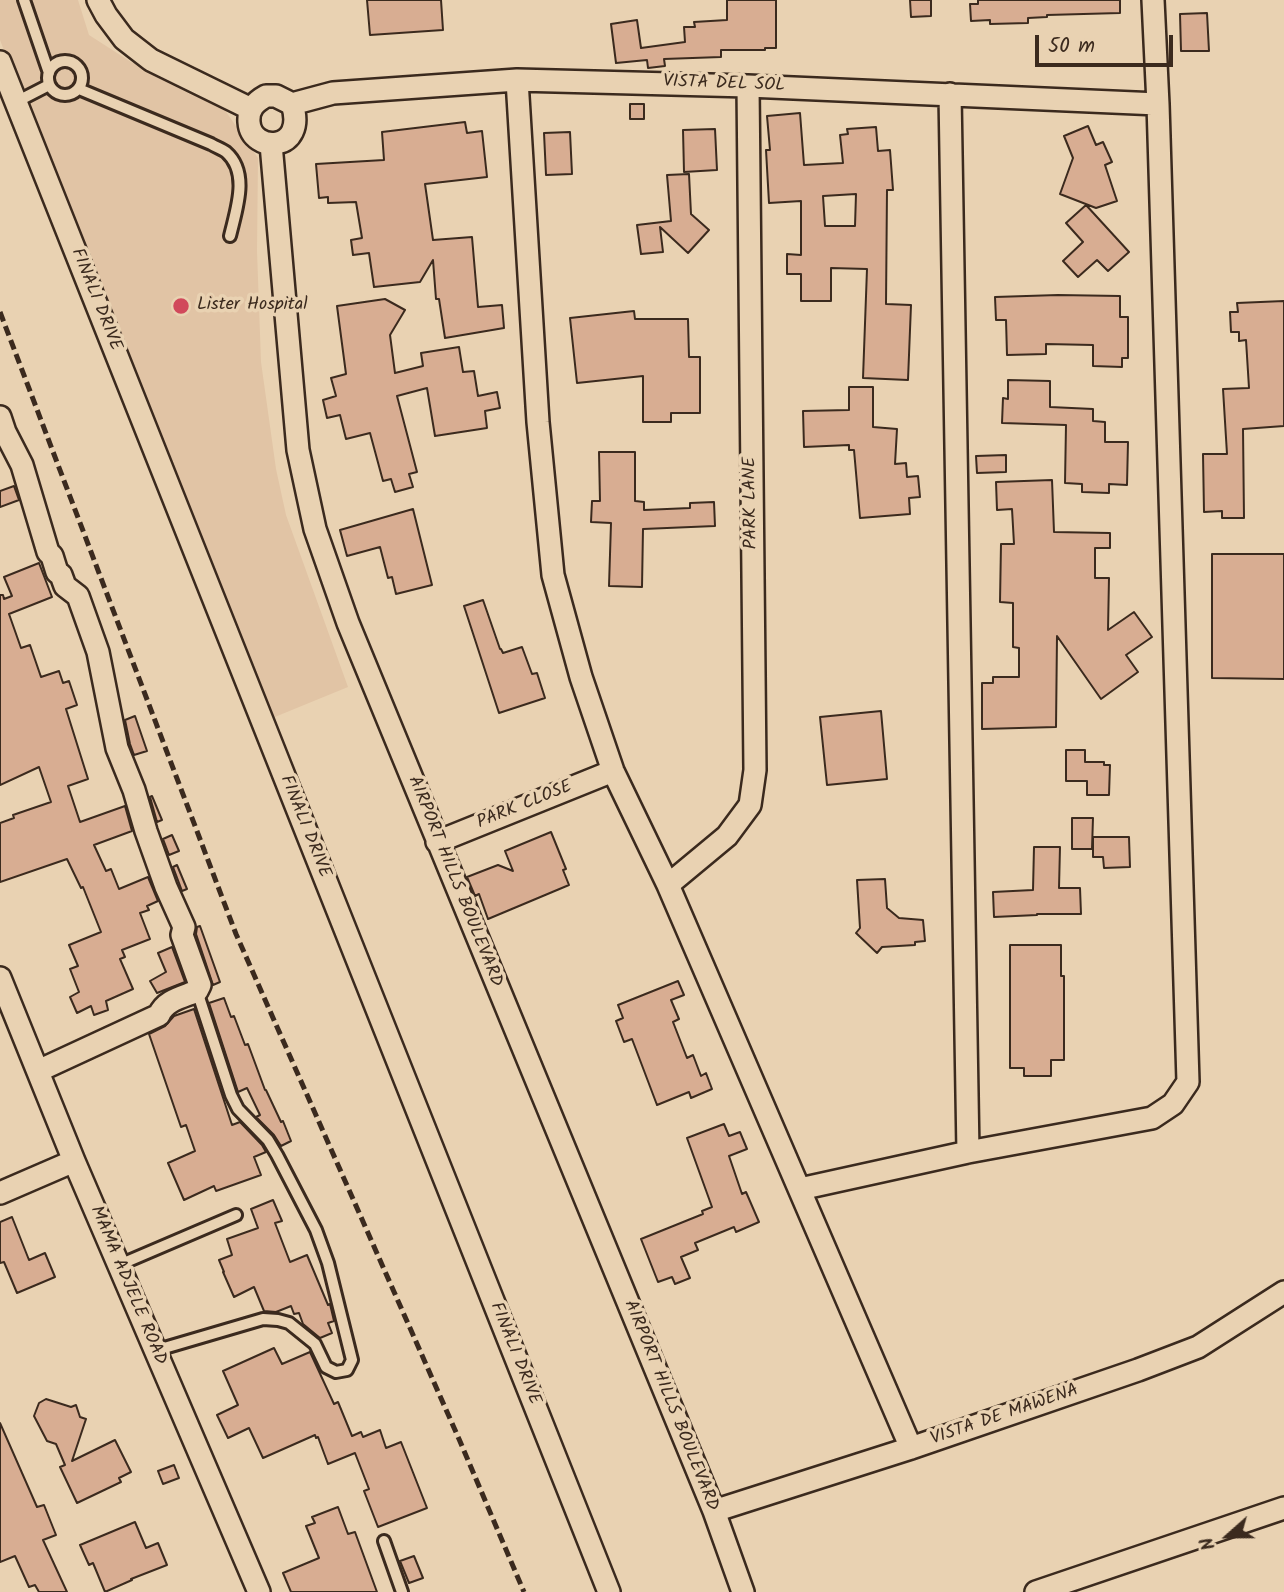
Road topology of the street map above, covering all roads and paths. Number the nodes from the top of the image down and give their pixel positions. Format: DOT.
graph roads {
  1 [pos="24,0"];
  2 [pos="98,0"];
  3 [pos="1153,0"];
  4 [pos="0,62"];
  5 [pos="49,73"];
  6 [pos="517,80"];
  7 [pos="49,85"];
  8 [pos="748,86"];
  9 [pos="79,89"];
  10 [pos="950,94"];
  11 [pos="16,102"];
  12 [pos="292,104"];
  13 [pos="1158,104"];
  14 [pos="251,109"];
  15 [pos="271,144"];
  16 [pos="230,236"];
  17 [pos="0,418"];
  18 [pos="612,771"];
  19 [pos="437,842"];
  20 [pos="668,885"];
  21 [pos="0,978"];
  22 [pos="197,991"];
  23 [pos="38,1071"];
  24 [pos="968,1152"];
  25 [pos="74,1161"];
  26 [pos="800,1189"];
  27 [pos="0,1193"];
  28 [pos="236,1215"];
  29 [pos="119,1265"];
  30 [pos="1284,1292"];
  31 [pos="154,1351"];
  32 [pos="911,1448"];
  33 [pos="1284,1508"];
  34 [pos="714,1511"];
  35 [pos="384,1541"];
  36 [pos="259,1592"];
  37 [pos="402,1592"];
  38 [pos="609,1592"];
  39 [pos="743,1592"];
  40 [pos="1036,1592"];
  1 -- 5 [label="lane"];
  2 -- 14 [label="street"];
  3 -- 13 [label="street"];
  4 -- 11 [label="street, FINALI DRIVE"];
  5 -- 7 [label="lane"];
  5 -- 9 [label="lane"];
  6 -- 8 [label="street, VISTA DEL SOL"];
  6 -- 12 [label="street, VISTA DEL SOL"];
  6 -- 18 [label="street"];
  7 -- 9 [label="lane"];
  7 -- 11 [label="lane"];
  8 -- 10 [label="street, VISTA DEL SOL"];
  8 -- 20 [label="street, PARK LANE"];
  9 -- 16 [label="lane"];
  10 -- 13 [label="street, VISTA DEL SOL"];
  10 -- 24 [label="street"];
  11 -- 38 [label="street, FINALI DRIVE"];
  12 -- 14 [label="street"];
  12 -- 15 [label="street"];
  13 -- 24 [label="street"];
  14 -- 15 [label="street"];
  15 -- 19 [label="street, AIRPORT HILLS BOULEVARD"];
  17 -- 22 [label="street"];
  18 -- 19 [label="street, PARK CLOSE"];
  18 -- 20 [label="street"];
  19 -- 34 [label="street, AIRPORT HILLS BOULEVARD"];
  20 -- 26 [label="street"];
  21 -- 23 [label="street, MAMA ADJELE ROAD"];
  22 -- 23 [label="street"];
  22 -- 31 [label="lane"];
  23 -- 25 [label="street, MAMA ADJELE ROAD"];
  24 -- 26 [label="street"];
  25 -- 27 [label="street"];
  25 -- 29 [label="street, MAMA ADJELE ROAD"];
  26 -- 32 [label="street"];
  28 -- 29 [label="lane"];
  29 -- 31 [label="street, MAMA ADJELE ROAD"];
  30 -- 32 [label="street, VISTA DE MAWENA"];
  31 -- 36 [label="street, MAMA ADJELE ROAD"];
  32 -- 34 [label="street, VISTA DE MAWENA"];
  33 -- 40 [label="street"];
  34 -- 39 [label="street, AIRPORT HILLS BOULEVARD"];
  35 -- 37 [label="lane"];
}
